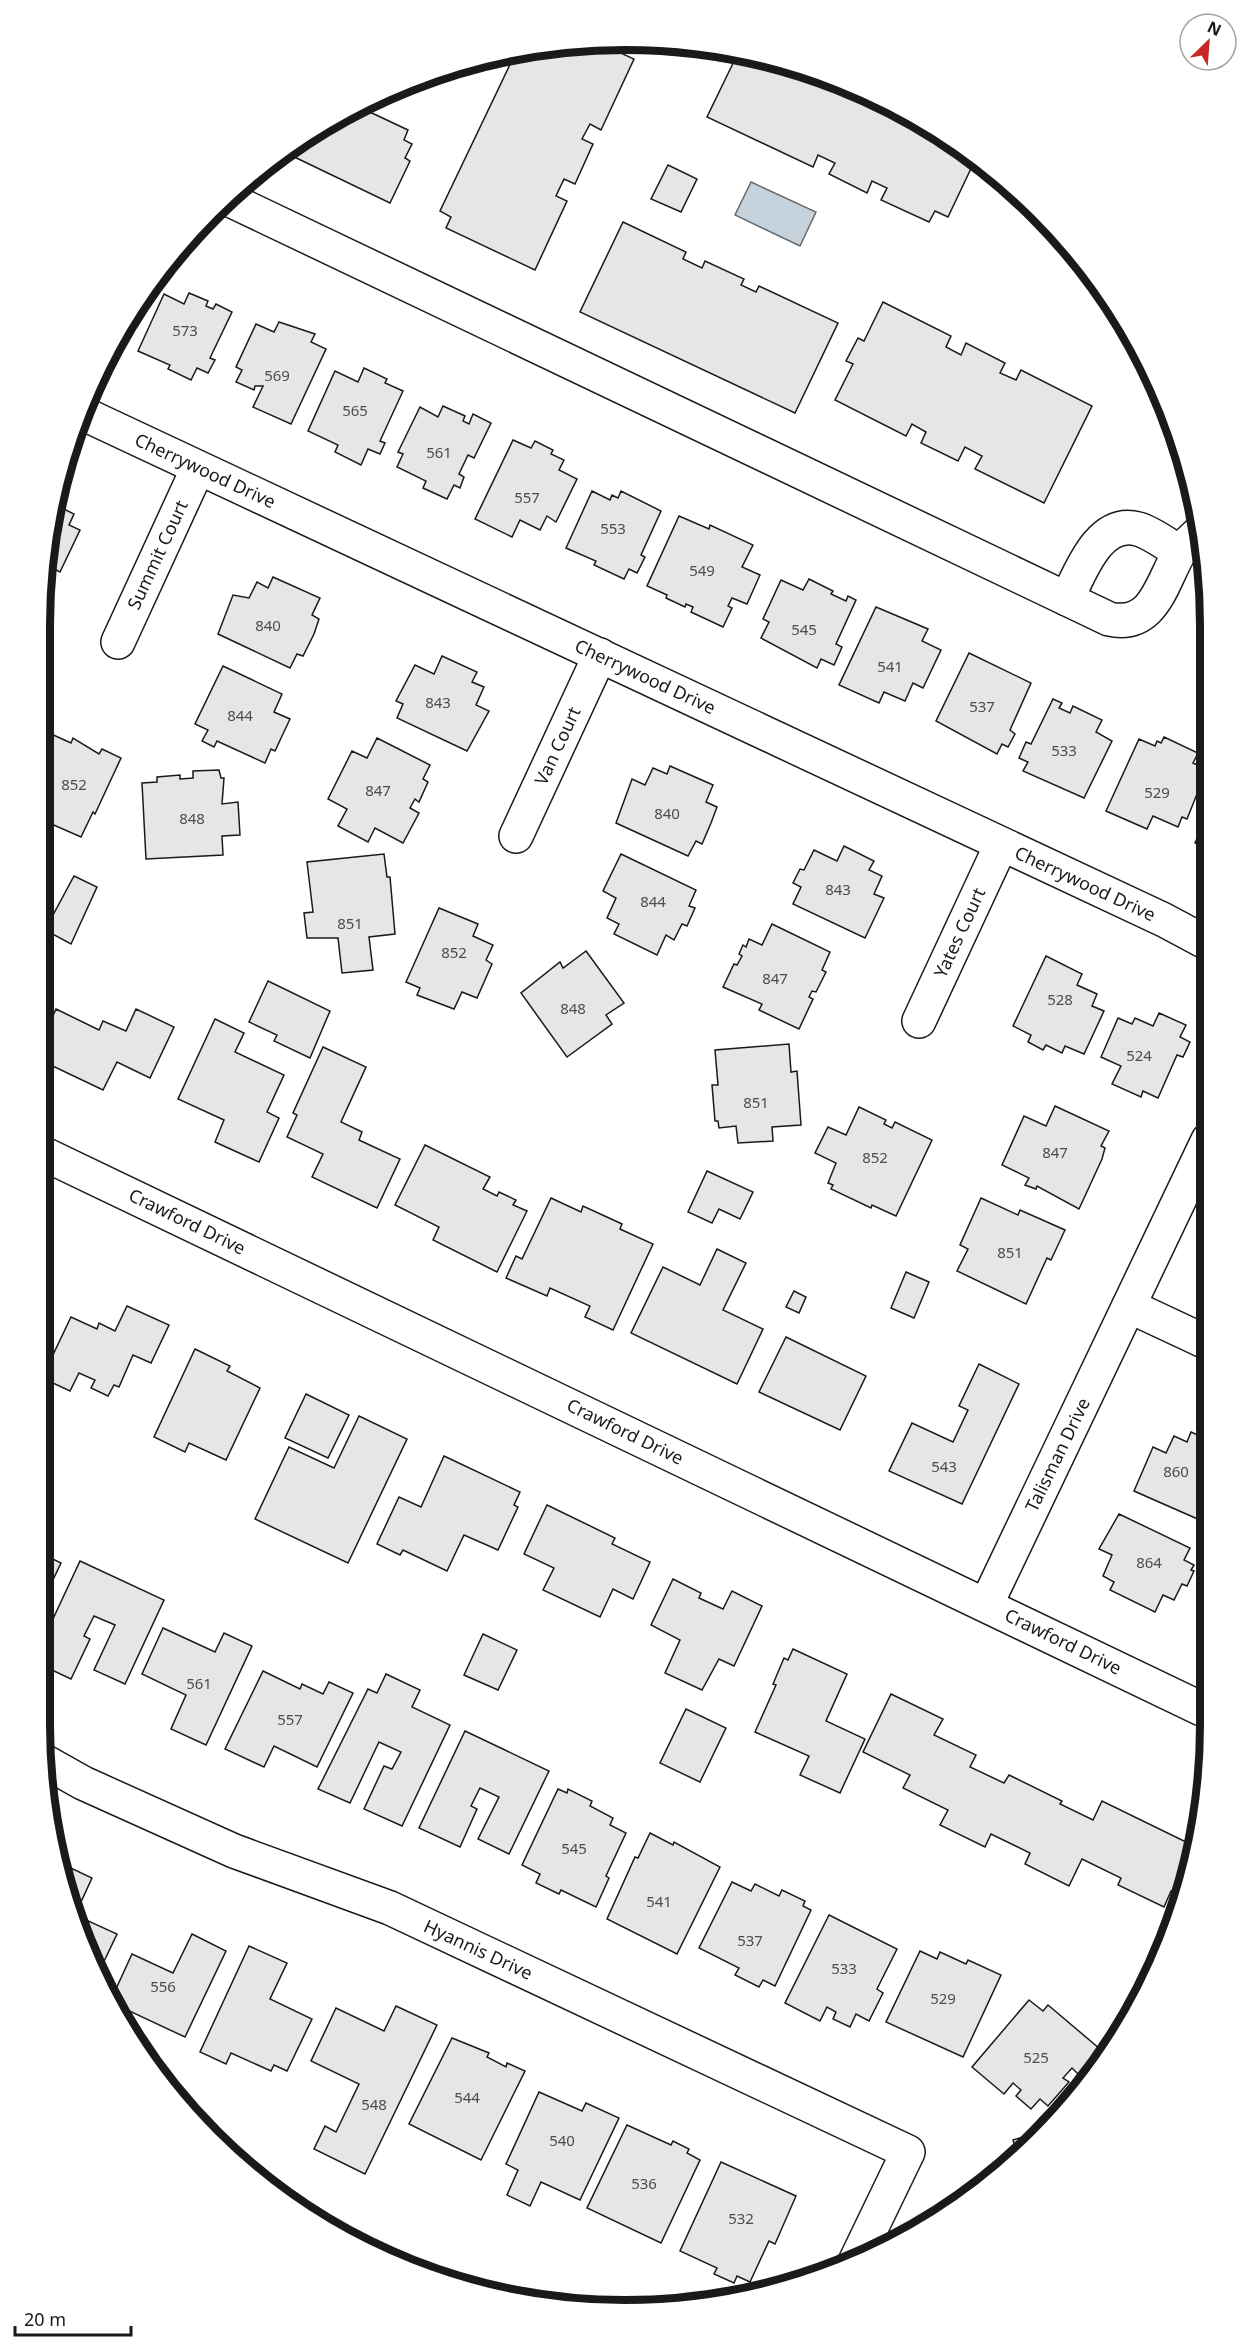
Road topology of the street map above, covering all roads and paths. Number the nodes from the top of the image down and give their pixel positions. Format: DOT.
graph roads {
  1 [pos="235,202"];
  2 [pos="89,416"];
  3 [pos="198,468"];
  4 [pos="1190,542"];
  5 [pos="1067,599"];
  6 [pos="118,642"];
  7 [pos="600,655"];
  8 [pos="516,836"];
  9 [pos="1001,845"];
  10 [pos="1201,940"];
  11 [pos="919,1021"];
  12 [pos="1201,1155"];
  13 [pos="49,1156"];
  14 [pos="1129,1306"];
  15 [pos="1201,1340"];
  16 [pos="986,1605"];
  17 [pos="1201,1709"];
  18 [pos="51,1765"];
  19 [pos="861,2250"];
  1 -- 5 [label="street"];
  2 -- 3 [label="street, Cherrywood Drive"];
  3 -- 6 [label="street, Summit Court"];
  3 -- 7 [label="street, Cherrywood Drive"];
  4 -- 5 [label="street"];
  4 -- 5 [label="street"];
  7 -- 8 [label="street, Van Court"];
  7 -- 9 [label="street, Cherrywood Drive"];
  9 -- 10 [label="street, Cherrywood Drive"];
  9 -- 11 [label="street, Yates Court"];
  12 -- 14 [label="street, Talisman Drive"];
  13 -- 16 [label="street, Crawford Drive"];
  14 -- 15 [label="street"];
  14 -- 16 [label="street, Talisman Drive"];
  16 -- 17 [label="street, Crawford Drive"];
  18 -- 19 [label="street, Hyannis Drive"];
}
